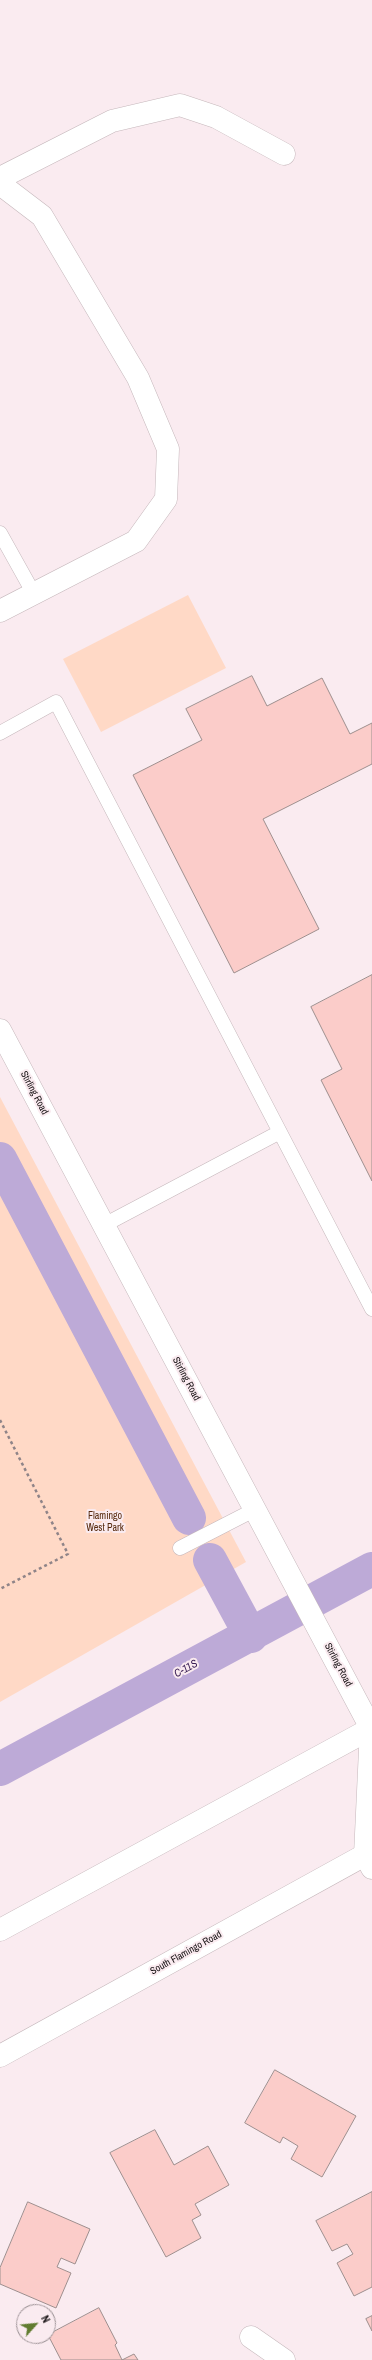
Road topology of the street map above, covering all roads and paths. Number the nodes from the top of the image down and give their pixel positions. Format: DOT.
graph roads {
  1 [pos="284,154"];
  2 [pos="0,178"];
  3 [pos="0,184"];
  4 [pos="0,534"];
  5 [pos="34,594"];
  6 [pos="0,611"];
  7 [pos="0,733"];
  8 [pos="0,1030"];
  9 [pos="280,1132"];
  10 [pos="104,1226"];
  11 [pos="372,1309"];
  12 [pos="0,1420"];
  13 [pos="256,1509"];
  14 [pos="180,1548"];
  15 [pos="0,1589"];
  16 [pos="372,1728"];
  17 [pos="370,1858"];
  18 [pos="0,1930"];
  19 [pos="0,2056"];
  20 [pos="251,2337"];
  21 [pos="284,2360"];
  1 -- 2 [label="main road"];
  3 -- 5 [label="main road"];
  4 -- 5 [label="lane"];
  5 -- 6 [label="main road"];
  7 -- 9 [label="lane"];
  8 -- 10 [label="main road, Stirling Road"];
  9 -- 10 [label="lane"];
  9 -- 11 [label="lane"];
  10 -- 13 [label="main road, Stirling Road"];
  12 -- 15 [label="path"];
  13 -- 14 [label="lane"];
  13 -- 16 [label="main road, Stirling Road"];
  16 -- 17 [label="main road"];
  16 -- 18 [label="main road"];
  17 -- 19 [label="main road, South Flamingo Road"];
  20 -- 21 [label="main road"];
}
